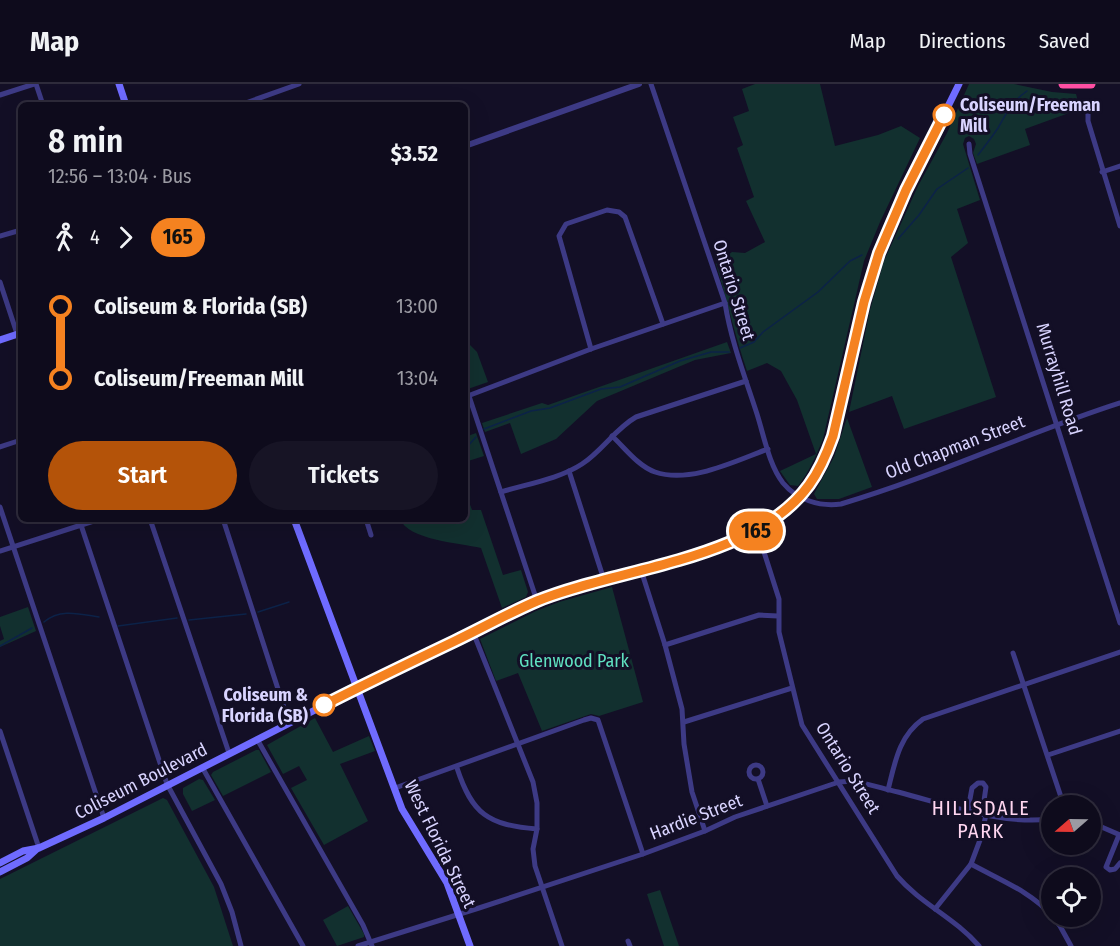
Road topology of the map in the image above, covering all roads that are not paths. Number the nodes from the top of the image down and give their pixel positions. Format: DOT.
graph roads {
  1 [pos="35,84"];
  2 [pos="119,84"];
  3 [pos="299,84"];
  4 [pos="639,84"];
  5 [pos="651,84"];
  6 [pos="959,84"];
  7 [pos="1063,84"];
  8 [pos="1091,84"];
  9 [pos="0,95"];
  10 [pos="42,102"];
  11 [pos="125,102"];
  12 [pos="248,102"];
  13 [pos="1088,113"];
  14 [pos="969,144"];
  15 [pos="468,145"];
  16 [pos="1120,166"];
  17 [pos="1102,171"];
  18 [pos="1120,226"];
  19 [pos="18,231"];
  20 [pos="1,234"];
  21 [pos="0,282"];
  22 [pos="725,303"];
  23 [pos="663,324"];
  24 [pos="18,331"];
  25 [pos="18,334"];
  26 [pos="0,340"];
  27 [pos="591,349"];
  28 [pos="746,381"];
  29 [pos="468,396"];
  30 [pos="468,399"];
  31 [pos="1120,403"];
  32 [pos="1057,424"];
  33 [pos="612,436"];
  34 [pos="18,441"];
  35 [pos="0,447"];
  36 [pos="768,449"];
  37 [pos="569,471"];
  38 [pos="501,492"];
  39 [pos="800,496"];
  40 [pos="0,507"];
  41 [pos="80,522"];
  42 [pos="151,522"];
  43 [pos="224,522"];
  44 [pos="295,522"];
  45 [pos="367,522"];
  46 [pos="757,530"];
  47 [pos="371,535"];
  48 [pos="13,547"];
  49 [pos="0,551"];
  50 [pos="641,570"];
  51 [pos="604,580"];
  52 [pos="537,601"];
  53 [pos="778,616"];
  54 [pos="1120,624"];
  55 [pos="473,632"];
  56 [pos="665,645"];
  57 [pos="1120,652"];
  58 [pos="1013,653"];
  59 [pos="1024,685"];
  60 [pos="358,688"];
  61 [pos="792,688"];
  62 [pos="684,722"];
  63 [pos="290,723"];
  64 [pos="0,731"];
  65 [pos="1120,731"];
  66 [pos="257,739"];
  67 [pos="518,745"];
  68 [pos="230,753"];
  69 [pos="7,754"];
  70 [pos="1048,754"];
  71 [pos="0,756"];
  72 [pos="202,767"];
  73 [pos="457,768"];
  74 [pos="758,779"];
  75 [pos="839,782"];
  76 [pos="167,784"];
  77 [pos="395,788"];
  78 [pos="888,790"];
  79 [pos="1061,795"];
  80 [pos="767,806"];
  81 [pos="968,810"];
  82 [pos="984,814"];
  83 [pos="104,818"];
  84 [pos="1041,819"];
  85 [pos="1101,827"];
  86 [pos="537,829"];
  87 [pos="705,831"];
  88 [pos="1119,835"];
  89 [pos="39,848"];
  90 [pos="643,854"];
  91 [pos="0,863"];
  92 [pos="1120,863"];
  93 [pos="971,864"];
  94 [pos="0,872"];
  95 [pos="542,887"];
  96 [pos="1041,905"];
  97 [pos="935,909"];
  98 [pos="459,914"];
  99 [pos="1059,927"];
  100 [pos="372,944"];
  101 [pos="241,946"];
  102 [pos="303,946"];
  103 [pos="358,946"];
  104 [pos="470,946"];
  105 [pos="562,946"];
  106 [pos="979,946"];
  107 [pos="1071,946"];
  1 -- 9 [label="street"];
  1 -- 10 [label="street"];
  2 -- 11 [label="main road"];
  3 -- 12 [label="street"];
  4 -- 15 [label="street"];
  5 -- 22 [label="street, Ontario Street"];
  6 -- 39 [label="main road, Coliseum Boulevard"];
  7 -- 8 [label="highway"];
  13 -- 17 [label="street"];
  14 -- 32 [label="street, Murrayhill Road"];
  16 -- 17 [label="street"];
  17 -- 18 [label="street"];
  19 -- 20 [label="street"];
  21 -- 24 [label="street"];
  22 -- 23 [label="street"];
  22 -- 28 [label="street, Ontario Street"];
  23 -- 27 [label="street"];
  23 -- 27 [label="street"];
  25 -- 26 [label="main road"];
  27 -- 29 [label="street"];
  28 -- 33 [label="street"];
  28 -- 36 [label="street, Ontario Street"];
  30 -- 38 [label="street"];
  31 -- 32 [label="street, Old Chapman Street"];
  32 -- 39 [label="street, Old Chapman Street"];
  32 -- 54 [label="street, Murrayhill Road"];
  33 -- 36 [label="street"];
  33 -- 37 [label="street"];
  34 -- 35 [label="street"];
  36 -- 39 [label="street, Ontario Street"];
  37 -- 38 [label="street"];
  37 -- 51 [label="street"];
  38 -- 52 [label="street"];
  39 -- 46 [label="main road, Coliseum Boulevard"];
  40 -- 48 [label="street"];
  41 -- 48 [label="street"];
  41 -- 76 [label="street"];
  42 -- 68 [label="street"];
  43 -- 63 [label="street"];
  44 -- 60 [label="main road, West Florida Street"];
  45 -- 47 [label="street"];
  46 -- 50 [label="main road, Coliseum Boulevard"];
  46 -- 53 [label="street, Ontario Street"];
  48 -- 49 [label="street"];
  48 -- 83 [label="street"];
  50 -- 51 [label="main road, Coliseum Boulevard"];
  50 -- 56 [label="street"];
  51 -- 52 [label="main road, Coliseum Boulevard"];
  52 -- 55 [label="main road, Coliseum Boulevard"];
  53 -- 56 [label="street"];
  53 -- 61 [label="street, Ontario Street"];
  55 -- 60 [label="main road, Coliseum Boulevard"];
  55 -- 67 [label="street"];
  56 -- 62 [label="street"];
  57 -- 59 [label="street"];
  58 -- 59 [label="street"];
  59 -- 70 [label="street"];
  59 -- 78 [label="street"];
  60 -- 63 [label="main road, Coliseum Boulevard"];
  60 -- 77 [label="main road, West Florida Street"];
  61 -- 62 [label="street"];
  61 -- 75 [label="street, Ontario Street"];
  62 -- 87 [label="street"];
  63 -- 66 [label="main road, Coliseum Boulevard"];
  64 -- 69 [label="street"];
  65 -- 70 [label="street"];
  66 -- 68 [label="main road, Coliseum Boulevard"];
  66 -- 100 [label="street"];
  67 -- 73 [label="street"];
  67 -- 86 [label="street"];
  67 -- 90 [label="street"];
  68 -- 72 [label="main road, Coliseum Boulevard"];
  69 -- 71 [label="street"];
  69 -- 89 [label="street"];
  70 -- 79 [label="street"];
  72 -- 76 [label="main road, Coliseum Boulevard"];
  72 -- 102 [label="street"];
  73 -- 77 [label="street"];
  73 -- 86 [label="street"];
  74 -- 80 [label="street"];
  75 -- 78 [label="street, Hardie Street"];
  75 -- 80 [label="street, Hardie Street"];
  75 -- 97 [label="street, Ontario Street"];
  76 -- 83 [label="main road, Coliseum Boulevard"];
  76 -- 101 [label="street"];
  77 -- 98 [label="main road, West Florida Street"];
  78 -- 81 [label="street, Hardie Street"];
  80 -- 87 [label="street, Hardie Street"];
  81 -- 82 [label="street, Hardie Street"];
  81 -- 82 [label="street"];
  82 -- 84 [label="street, Hardie Street"];
  82 -- 93 [label="street"];
  83 -- 89 [label="main road, Coliseum Boulevard"];
  85 -- 88 [label="street"];
  86 -- 95 [label="street"];
  87 -- 90 [label="street, Hardie Street"];
  88 -- 92 [label="street"];
  89 -- 91 [label="main road, Coliseum Boulevard"];
  89 -- 94 [label="main road, Coliseum Boulevard"];
  90 -- 95 [label="street, Hardie Street"];
  93 -- 96 [label="street"];
  93 -- 97 [label="street"];
  95 -- 98 [label="street, Hardie Street"];
  95 -- 105 [label="street"];
  97 -- 106 [label="street, Ontario Street"];
  98 -- 100 [label="street, Hardie Street"];
  98 -- 104 [label="main road, West Florida Street"];
  99 -- 107 [label="street"];
  100 -- 103 [label="street, Hardie Street"];
}
